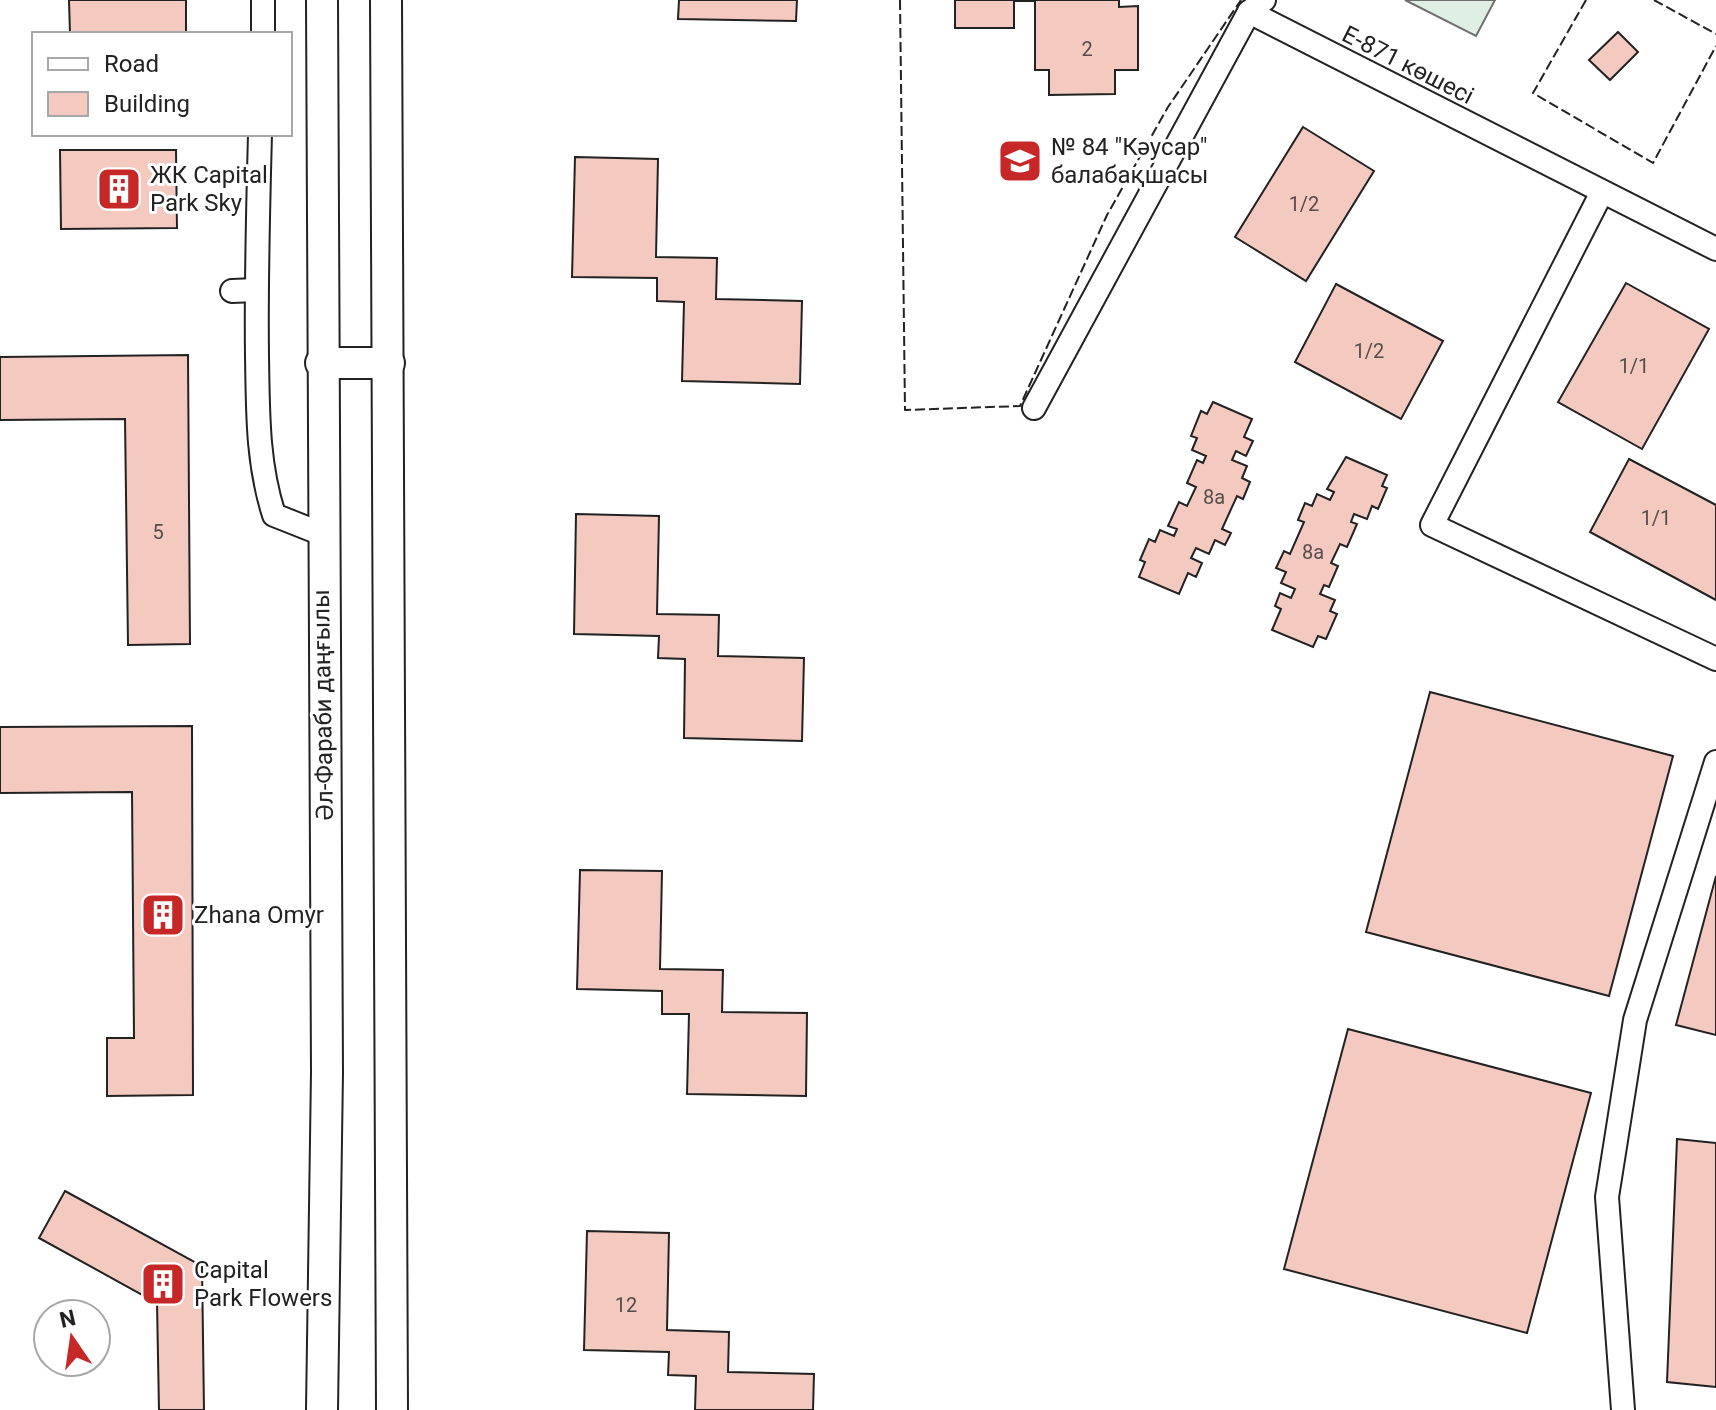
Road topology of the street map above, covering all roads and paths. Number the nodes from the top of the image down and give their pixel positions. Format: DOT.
graph roads {
  1 [pos="263,0"];
  2 [pos="322,0"];
  3 [pos="386,0"];
  4 [pos="1256,6"];
  5 [pos="263,32"];
  6 [pos="260,136"];
  7 [pos="1601,194"];
  8 [pos="1716,249"];
  9 [pos="256,290"];
  10 [pos="232,291"];
  11 [pos="321,363"];
  12 [pos="389,363"];
  13 [pos="1034,408"];
  14 [pos="322,534"];
  15 [pos="1716,659"];
  16 [pos="1716,762"];
  17 [pos="322,1410"];
  18 [pos="392,1410"];
  19 [pos="1623,1410"];
  1 -- 5 [label="street"];
  2 -- 11 [label="main road, Әл-Фараби даңғылы"];
  3 -- 12 [label="main road"];
  4 -- 7 [label="street, Е-871 көшесі"];
  4 -- 13 [label="street, Е-871 көшесі"];
  6 -- 9 [label="street"];
  7 -- 8 [label="street, Е-871 көшесі"];
  7 -- 15 [label="street"];
  9 -- 10 [label="street"];
  9 -- 14 [label="street"];
  11 -- 12 [label="main road"];
  11 -- 14 [label="main road, Әл-Фараби даңғылы"];
  12 -- 18 [label="main road"];
  14 -- 17 [label="main road, Әл-Фараби даңғылы"];
  16 -- 19 [label="street"];
}
